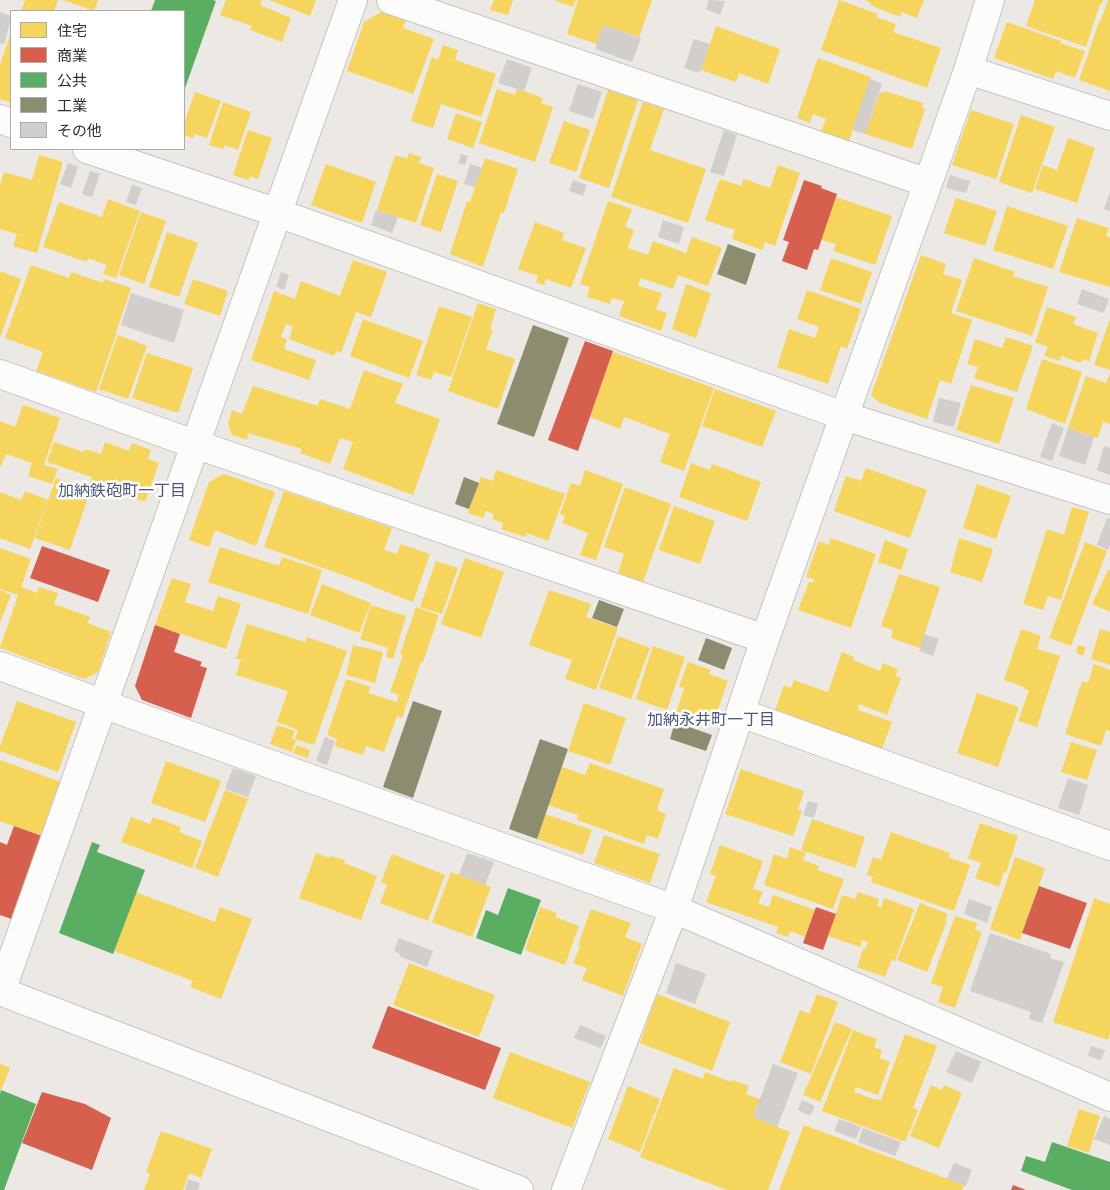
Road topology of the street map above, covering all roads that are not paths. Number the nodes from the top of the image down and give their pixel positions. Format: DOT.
graph roads {
  1 [pos="353,0"];
  2 [pos="391,0"];
  3 [pos="990,0"];
  4 [pos="968,70"];
  5 [pos="1110,116"];
  6 [pos="90,150"];
  7 [pos="928,183"];
  8 [pos="278,213"];
  9 [pos="0,374"];
  10 [pos="844,416"];
  11 [pos="196,444"];
  12 [pos="1110,500"];
  13 [pos="765,639"];
  14 [pos="0,666"];
  15 [pos="103,704"];
  16 [pos="741,714"];
  17 [pos="1110,846"];
  18 [pos="674,909"];
  19 [pos="0,991"];
  20 [pos="1110,1097"];
  21 [pos="519,1190"];
  22 [pos="566,1190"];
  1 -- 8 [label="street"];
  2 -- 7 [label="street"];
  3 -- 4 [label="street"];
  4 -- 5 [label="street"];
  4 -- 7 [label="street"];
  6 -- 8 [label="street"];
  7 -- 10 [label="street"];
  8 -- 10 [label="street"];
  8 -- 11 [label="street"];
  9 -- 11 [label="street"];
  10 -- 12 [label="street"];
  10 -- 13 [label="street"];
  11 -- 13 [label="street"];
  11 -- 15 [label="street"];
  13 -- 16 [label="street"];
  14 -- 15 [label="street"];
  15 -- 18 [label="street"];
  15 -- 19 [label="street"];
  16 -- 17 [label="street"];
  16 -- 18 [label="street"];
  18 -- 20 [label="street"];
  18 -- 22 [label="street"];
  19 -- 21 [label="street"];
}
